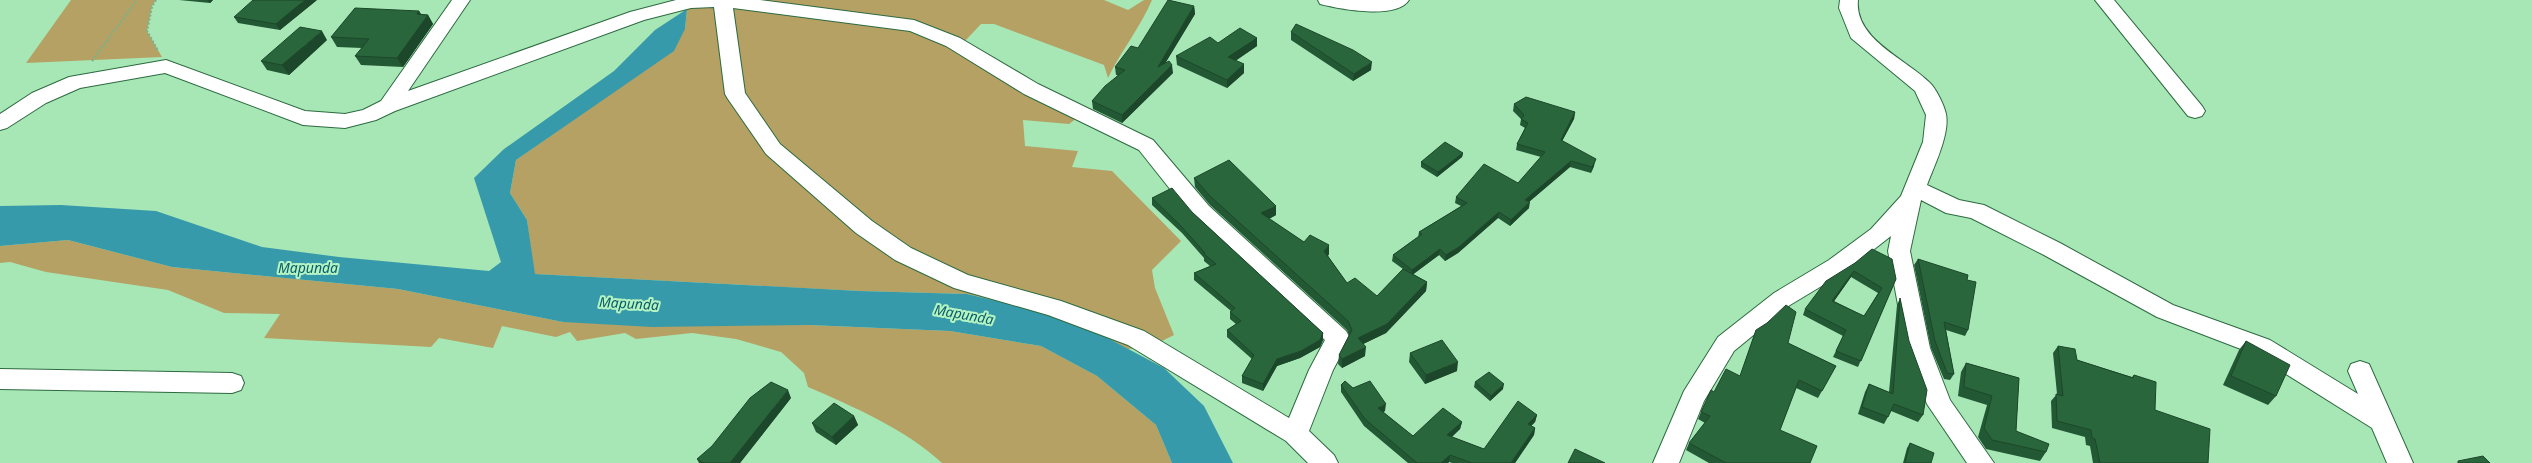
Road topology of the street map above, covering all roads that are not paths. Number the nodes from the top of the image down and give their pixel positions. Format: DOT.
graph roads {
  1 [pos="461,0"];
  2 [pos="1327,0"];
  3 [pos="1400,0"];
  4 [pos="1849,0"];
  5 [pos="2104,0"];
  6 [pos="723,1"];
  7 [pos="388,106"];
  8 [pos="2195,111"];
  9 [pos="0,123"];
  10 [pos="1913,194"];
  11 [pos="2360,370"];
  12 [pos="0,378"];
  13 [pos="232,383"];
  14 [pos="2382,421"];
  15 [pos="1295,434"];
  16 [pos="1324,463"];
  17 [pos="1666,463"];
  18 [pos="1981,463"];
  19 [pos="2400,463"];
  1 -- 7 [label="street"];
  2 -- 3 [label="street"];
  4 -- 10 [label="street"];
  5 -- 8 [label="street"];
  6 -- 7 [label="street"];
  6 -- 15 [label="street"];
  6 -- 15 [label="street"];
  7 -- 9 [label="street"];
  10 -- 14 [label="street"];
  10 -- 17 [label="street"];
  10 -- 18 [label="street"];
  11 -- 14 [label="street"];
  12 -- 13 [label="street"];
  14 -- 19 [label="street"];
  15 -- 16 [label="street"];
}
